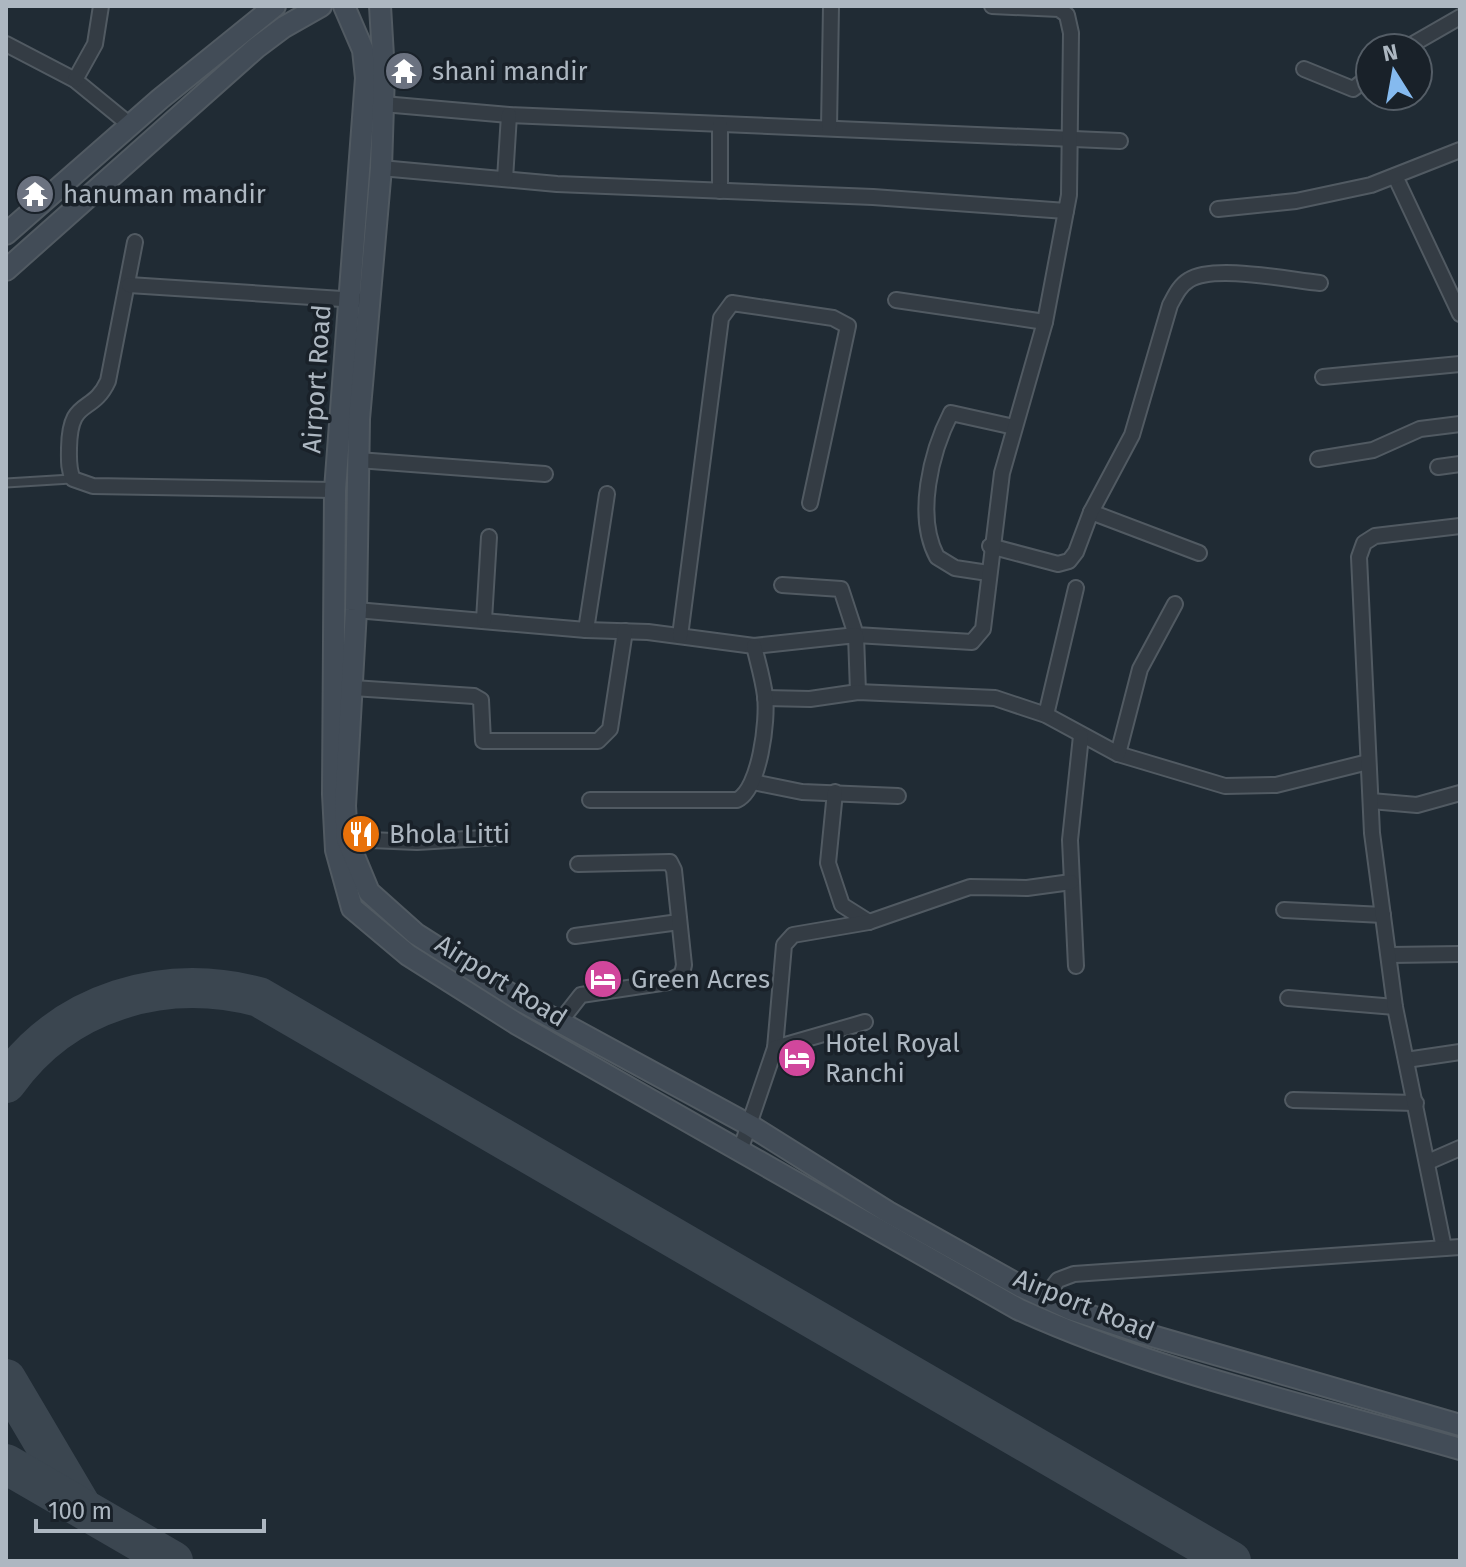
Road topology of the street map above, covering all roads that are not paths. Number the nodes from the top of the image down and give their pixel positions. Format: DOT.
graph roads {
  1 [pos="101,6"];
  2 [pos="275,6"];
  3 [pos="321,6"];
  4 [pos="344,6"];
  5 [pos="380,6"];
  6 [pos="831,6"];
  7 [pos="992,6"];
  8 [pos="1460,17"];
  9 [pos="1434,32"];
  10 [pos="6,44"];
  11 [pos="1304,69"];
  12 [pos="75,80"];
  13 [pos="1354,88"];
  14 [pos="383,104"];
  15 [pos="509,115"];
  16 [pos="130,125"];
  17 [pos="720,125"];
  18 [pos="829,128"];
  19 [pos="1069,136"];
  20 [pos="1120,141"];
  21 [pos="1460,150"];
  22 [pos="381,168"];
  23 [pos="1395,176"];
  24 [pos="505,179"];
  25 [pos="720,191"];
  26 [pos="1218,209"];
  27 [pos="1066,211"];
  28 [pos="6,234"];
  29 [pos="135,242"];
  30 [pos="6,270"];
  31 [pos="1320,283"];
  32 [pos="129,285"];
  33 [pos="359,300"];
  34 [pos="896,300"];
  35 [pos="1460,314"];
  36 [pos="1045,322"];
  37 [pos="1460,364"];
  38 [pos="1323,377"];
  39 [pos="1460,424"];
  40 [pos="1014,427"];
  41 [pos="1318,459"];
  42 [pos="358,460"];
  43 [pos="1460,464"];
  44 [pos="1438,467"];
  45 [pos="545,474"];
  46 [pos="73,479"];
  47 [pos="6,483"];
  48 [pos="335,490"];
  49 [pos="607,494"];
  50 [pos="810,503"];
  51 [pos="1091,512"];
  52 [pos="1460,526"];
  53 [pos="489,537"];
  54 [pos="990,546"];
  55 [pos="1199,553"];
  56 [pos="988,573"];
  57 [pos="782,585"];
  58 [pos="1076,588"];
  59 [pos="1175,604"];
  60 [pos="356,610"];
  61 [pos="484,620"];
  62 [pos="586,630"];
  63 [pos="625,631"];
  64 [pos="856,635"];
  65 [pos="680,636"];
  66 [pos="754,646"];
  67 [pos="353,688"];
  68 [pos="858,692"];
  69 [pos="765,698"];
  70 [pos="1046,715"];
  71 [pos="1081,736"];
  72 [pos="1118,754"];
  73 [pos="1368,762"];
  74 [pos="753,782"];
  75 [pos="835,792"];
  76 [pos="1460,793"];
  77 [pos="898,796"];
  78 [pos="590,800"];
  79 [pos="1371,801"];
  80 [pos="500,837"];
  81 [pos="347,839"];
  82 [pos="578,864"];
  83 [pos="1071,882"];
  84 [pos="1284,910"];
  85 [pos="1383,915"];
  86 [pos="679,922"];
  87 [pos="869,922"];
  88 [pos="575,936"];
  89 [pos="1460,954"];
  90 [pos="1390,955"];
  91 [pos="1076,966"];
  92 [pos="1288,998"];
  93 [pos="1395,1007"];
  94 [pos="865,1022"];
  95 [pos="559,1023"];
  96 [pos="775,1048"];
  97 [pos="1460,1052"];
  98 [pos="1406,1060"];
  99 [pos="1293,1100"];
  100 [pos="1416,1103"];
  101 [pos="751,1126"];
  102 [pos="1460,1148"];
  103 [pos="740,1151"];
  104 [pos="1428,1162"];
  105 [pos="1460,1247"];
  106 [pos="1444,1248"];
  107 [pos="1045,1297"];
  108 [pos="1460,1425"];
  109 [pos="1460,1449"];
  1 -- 12 [label="street"];
  2 -- 16 [label="street"];
  3 -- 30 [label="street"];
  4 -- 33 [label="street, Airport Road"];
  5 -- 14 [label="street, Airport Road"];
  6 -- 18 [label="street"];
  7 -- 19 [label="street"];
  8 -- 9 [label="street"];
  10 -- 12 [label="street"];
  11 -- 13 [label="street"];
  12 -- 16 [label="street"];
  14 -- 15 [label="street"];
  14 -- 22 [label="street, Airport Road"];
  15 -- 17 [label="street"];
  15 -- 24 [label="street"];
  16 -- 28 [label="street"];
  17 -- 18 [label="street"];
  17 -- 25 [label="street"];
  18 -- 19 [label="street"];
  19 -- 20 [label="street"];
  19 -- 27 [label="street"];
  21 -- 23 [label="street"];
  22 -- 24 [label="street"];
  22 -- 33 [label="street, Airport Road"];
  23 -- 26 [label="street"];
  23 -- 35 [label="street"];
  24 -- 25 [label="street"];
  25 -- 27 [label="street"];
  27 -- 36 [label="street"];
  29 -- 32 [label="street"];
  31 -- 51 [label="street"];
  32 -- 33 [label="street"];
  32 -- 46 [label="street"];
  33 -- 42 [label="street, Airport Road"];
  33 -- 48 [label="street, Airport Road"];
  34 -- 36 [label="street"];
  36 -- 40 [label="street"];
  37 -- 38 [label="street"];
  39 -- 41 [label="street"];
  40 -- 54 [label="street"];
  40 -- 56 [label="street"];
  42 -- 45 [label="street"];
  42 -- 60 [label="street, Airport Road"];
  43 -- 44 [label="street"];
  46 -- 47 [label="lane"];
  46 -- 48 [label="street"];
  48 -- 103 [label="street, Airport Road"];
  49 -- 62 [label="street"];
  50 -- 65 [label="street"];
  51 -- 54 [label="street"];
  51 -- 55 [label="street"];
  52 -- 73 [label="street"];
  53 -- 61 [label="street"];
  54 -- 56 [label="street"];
  56 -- 64 [label="street"];
  57 -- 64 [label="street"];
  58 -- 70 [label="street"];
  59 -- 72 [label="street"];
  60 -- 61 [label="street"];
  60 -- 67 [label="street, Airport Road"];
  61 -- 62 [label="street"];
  62 -- 63 [label="street"];
  63 -- 65 [label="street"];
  63 -- 67 [label="street"];
  64 -- 66 [label="street"];
  64 -- 68 [label="street"];
  65 -- 66 [label="street"];
  66 -- 69 [label="street"];
  67 -- 81 [label="street, Airport Road"];
  68 -- 69 [label="street"];
  68 -- 70 [label="street"];
  69 -- 74 [label="street"];
  70 -- 71 [label="street"];
  71 -- 72 [label="street"];
  71 -- 83 [label="street"];
  72 -- 73 [label="street"];
  73 -- 79 [label="street"];
  74 -- 75 [label="street"];
  74 -- 78 [label="street"];
  75 -- 77 [label="street"];
  75 -- 87 [label="street"];
  76 -- 79 [label="street"];
  79 -- 85 [label="street"];
  80 -- 81 [label="street"];
  81 -- 95 [label="street, Airport Road"];
  82 -- 86 [label="street"];
  83 -- 87 [label="street"];
  83 -- 91 [label="street"];
  84 -- 85 [label="street"];
  85 -- 90 [label="street"];
  86 -- 88 [label="street"];
  86 -- 95 [label="street"];
  87 -- 96 [label="street"];
  89 -- 90 [label="street"];
  90 -- 93 [label="street"];
  92 -- 93 [label="street"];
  93 -- 98 [label="street"];
  94 -- 96 [label="street"];
  95 -- 101 [label="street, Airport Road"];
  96 -- 101 [label="street"];
  97 -- 98 [label="street"];
  98 -- 100 [label="street"];
  99 -- 100 [label="street"];
  100 -- 104 [label="street"];
  101 -- 103 [label="street"];
  101 -- 107 [label="street, Airport Road"];
  102 -- 104 [label="street"];
  103 -- 109 [label="street, Airport Road"];
  104 -- 106 [label="street"];
  105 -- 106 [label="street"];
  106 -- 107 [label="street"];
  107 -- 108 [label="street, Airport Road"];
}
